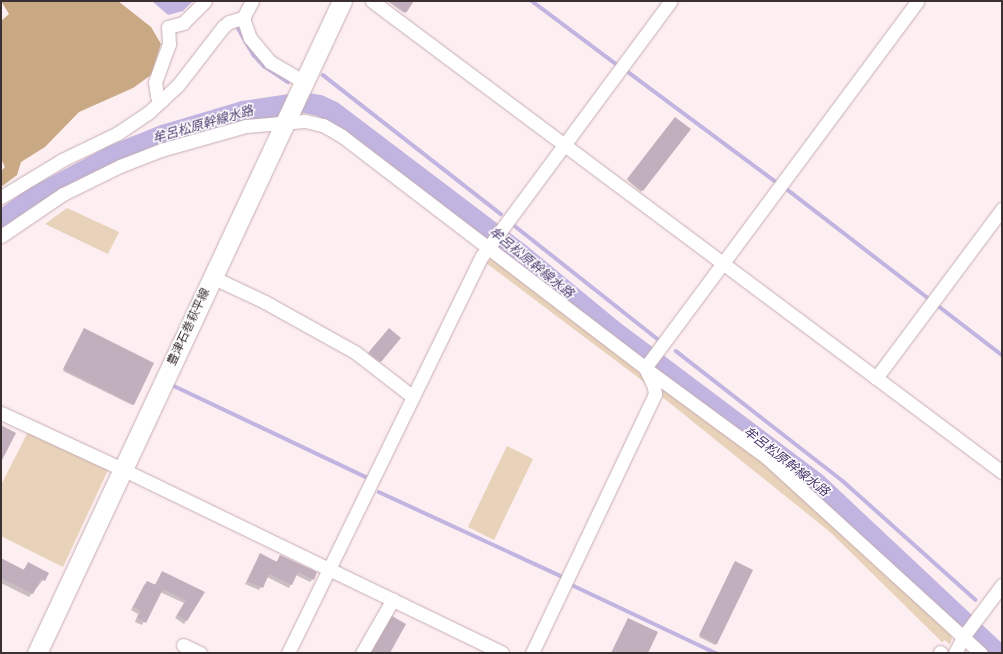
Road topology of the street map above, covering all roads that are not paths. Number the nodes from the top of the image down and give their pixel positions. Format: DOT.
graph roads {
  1 [pos="205,1"];
  2 [pos="252,1"];
  3 [pos="342,1"];
  4 [pos="372,1"];
  5 [pos="672,1"];
  6 [pos="918,1"];
  7 [pos="243,18"];
  8 [pos="303,84"];
  9 [pos="162,100"];
  10 [pos="287,118"];
  11 [pos="564,145"];
  12 [pos="1,197"];
  13 [pos="1002,209"];
  14 [pos="1,236"];
  15 [pos="489,247"];
  16 [pos="722,262"];
  17 [pos="212,277"];
  18 [pos="646,366"];
  19 [pos="876,378"];
  20 [pos="413,397"];
  21 [pos="1,413"];
  22 [pos="122,469"];
  23 [pos="1002,472"];
  24 [pos="330,569"];
  25 [pos="1002,586"];
  26 [pos="393,599"];
  27 [pos="964,635"];
  28 [pos="183,645"];
  29 [pos="37,653"];
  30 [pos="200,653"];
  31 [pos="288,653"];
  32 [pos="362,653"];
  33 [pos="502,653"];
  34 [pos="532,653"];
  35 [pos="955,653"];
  36 [pos="981,653"];
  1 -- 9 [label="street"];
  2 -- 7 [label="street"];
  3 -- 8 [label="main road, 豊津石巻萩平線"];
  4 -- 11 [label="street"];
  5 -- 11 [label="street"];
  6 -- 16 [label="street"];
  7 -- 8 [label="street"];
  7 -- 9 [label="street"];
  8 -- 10 [label="main road, 豊津石巻萩平線"];
  9 -- 12 [label="street"];
  10 -- 14 [label="street"];
  10 -- 15 [label="street"];
  10 -- 17 [label="main road, 豊津石巻萩平線"];
  11 -- 15 [label="street"];
  11 -- 16 [label="street"];
  13 -- 19 [label="street"];
  15 -- 18 [label="street"];
  15 -- 20 [label="street"];
  16 -- 18 [label="street"];
  16 -- 19 [label="street"];
  17 -- 20 [label="street"];
  17 -- 22 [label="main road, 豊津石巻萩平線"];
  18 -- 27 [label="street"];
  18 -- 34 [label="street"];
  19 -- 23 [label="street"];
  20 -- 24 [label="street"];
  21 -- 22 [label="street"];
  22 -- 24 [label="street"];
  22 -- 29 [label="main road, 豊津石巻萩平線"];
  24 -- 26 [label="street"];
  24 -- 31 [label="street"];
  25 -- 27 [label="street"];
  26 -- 32 [label="street"];
  26 -- 33 [label="street"];
  27 -- 35 [label="street"];
  27 -- 36 [label="street"];
  28 -- 30 [label="street"];
}
